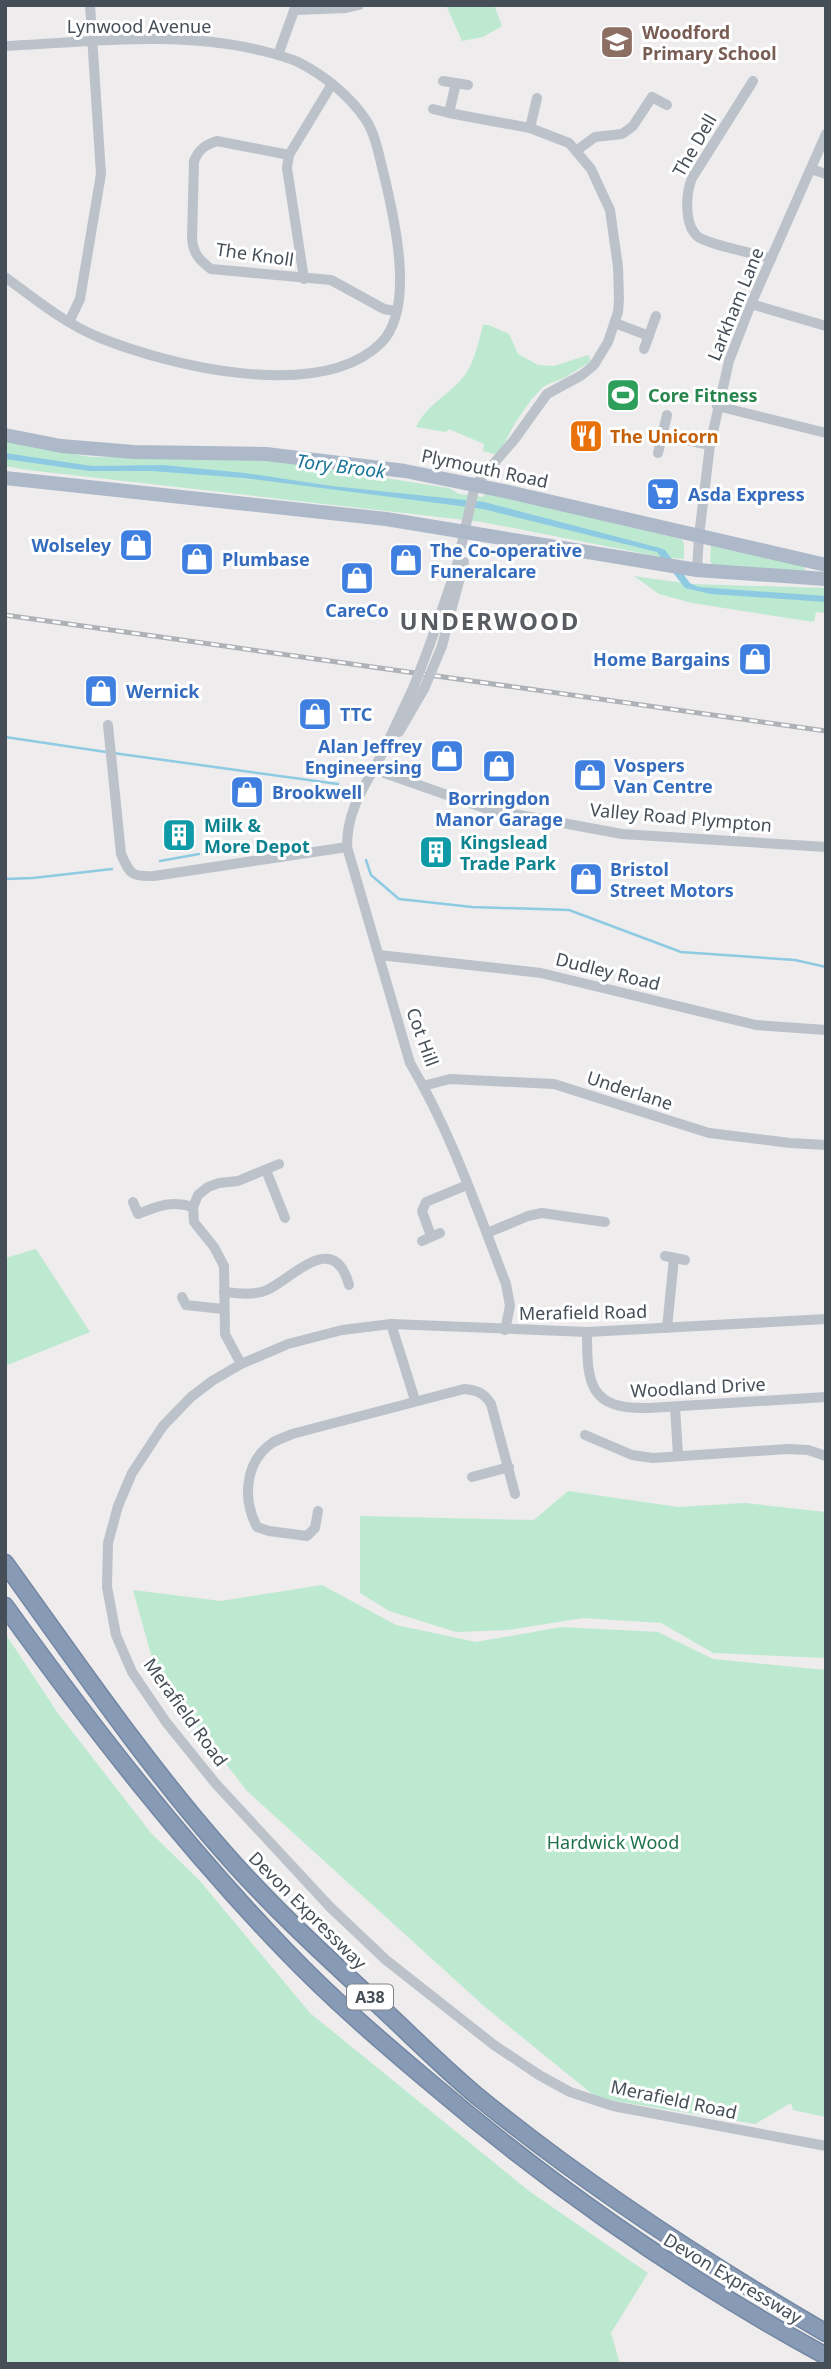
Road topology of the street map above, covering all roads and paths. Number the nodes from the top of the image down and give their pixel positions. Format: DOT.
graph roads {
  1 [pos="90,5"];
  2 [pos="359,5"];
  3 [pos="296,8"];
  4 [pos="93,41"];
  5 [pos="5,46"];
  6 [pos="278,55"];
  7 [pos="443,81"];
  8 [pos="753,81"];
  9 [pos="456,83"];
  10 [pos="332,84"];
  11 [pos="468,85"];
  12 [pos="537,98"];
  13 [pos="667,105"];
  14 [pos="433,109"];
  15 [pos="449,113"];
  16 [pos="530,128"];
  17 [pos="826,134"];
  18 [pos="576,150"];
  19 [pos="289,156"];
  20 [pos="811,169"];
  21 [pos="826,174"];
  22 [pos="771,259"];
  23 [pos="5,277"];
  24 [pos="304,279"];
  25 [pos="751,304"];
  26 [pos="395,311"];
  27 [pos="656,317"];
  28 [pos="68,322"];
  29 [pos="615,323"];
  30 [pos="826,326"];
  31 [pos="649,336"];
  32 [pos="644,349"];
  33 [pos="717,406"];
  34 [pos="667,415"];
  35 [pos="826,433"];
  36 [pos="5,435"];
  37 [pos="662,435"];
  38 [pos="710,445"];
  39 [pos="658,453"];
  40 [pos="5,478"];
  41 [pos="473,497"];
  42 [pos="465,531"];
  43 [pos="699,537"];
  44 [pos="826,565"];
  45 [pos="697,570"];
  46 [pos="826,579"];
  47 [pos="419,687"];
  48 [pos="108,725"];
  49 [pos="373,769"];
  50 [pos="347,846"];
  51 [pos="826,847"];
  52 [pos="379,955"];
  53 [pos="826,1030"];
  54 [pos="423,1086"];
  55 [pos="826,1145"];
  56 [pos="279,1164"];
  57 [pos="266,1170"];
  58 [pos="467,1185"];
  59 [pos="133,1202"];
  60 [pos="192,1207"];
  61 [pos="285,1218"];
  62 [pos="605,1222"];
  63 [pos="486,1233"];
  64 [pos="431,1237"];
  65 [pos="675,1258"];
  66 [pos="349,1285"];
  67 [pos="224,1292"];
  68 [pos="182,1297"];
  69 [pos="223,1309"];
  70 [pos="826,1319"];
  71 [pos="391,1324"];
  72 [pos="667,1328"];
  73 [pos="505,1330"];
  74 [pos="587,1332"];
  75 [pos="241,1364"];
  76 [pos="826,1397"];
  77 [pos="415,1400"];
  78 [pos="675,1407"];
  79 [pos="585,1435"];
  80 [pos="678,1455"];
  81 [pos="826,1456"];
  82 [pos="509,1467"];
  83 [pos="472,1477"];
  84 [pos="515,1494"];
  85 [pos="317,1511"];
  86 [pos="5,1563"];
  87 [pos="5,1606"];
  88 [pos="826,2146"];
  89 [pos="826,2333"];
  90 [pos="826,2356"];
  1 -- 4 [label="street"];
  2 -- 3 [label="street"];
  3 -- 6 [label="street"];
  4 -- 5 [label="street, Lynwood Avenue"];
  4 -- 6 [label="street, Lynwood Avenue"];
  4 -- 28 [label="street"];
  6 -- 10 [label="street, Lynwood Avenue"];
  7 -- 9 [label="street"];
  8 -- 22 [label="street, The Dell"];
  9 -- 11 [label="street"];
  9 -- 15 [label="street"];
  10 -- 19 [label="street"];
  10 -- 26 [label="street, Lynwood Avenue"];
  12 -- 16 [label="street"];
  13 -- 18 [label="street"];
  14 -- 15 [label="street"];
  15 -- 16 [label="street"];
  16 -- 18 [label="street"];
  17 -- 20 [label="street, Larkham Lane"];
  18 -- 29 [label="street"];
  19 -- 24 [label="street, The Knoll"];
  19 -- 24 [label="street, The Knoll"];
  20 -- 21 [label="street"];
  20 -- 22 [label="street, Larkham Lane"];
  22 -- 25 [label="street, Larkham Lane"];
  23 -- 28 [label="street, Lynwood Avenue"];
  24 -- 26 [label="street, The Knoll"];
  25 -- 30 [label="street"];
  25 -- 33 [label="street, Larkham Lane"];
  26 -- 28 [label="street, Lynwood Avenue"];
  27 -- 31 [label="street"];
  29 -- 31 [label="street"];
  29 -- 41 [label="street"];
  31 -- 32 [label="street"];
  33 -- 35 [label="street"];
  33 -- 38 [label="street, Larkham Lane"];
  34 -- 37 [label="street"];
  36 -- 41 [label="main road, Plymouth Road"];
  37 -- 38 [label="street"];
  37 -- 39 [label="street"];
  38 -- 43 [label="street, Larkham Lane"];
  40 -- 42 [label="main road"];
  41 -- 42 [label="street, Cot Hill"];
  41 -- 43 [label="main road, Plymouth Road"];
  42 -- 45 [label="main road"];
  42 -- 47 [label="street, Cot Hill, bridge"];
  42 -- 47 [label="street, Cot Hill, bridge"];
  43 -- 44 [label="main road, Plymouth Road"];
  43 -- 45 [label="street, Larkham Lane"];
  45 -- 46 [label="main road"];
  47 -- 49 [label="street, Cot Hill"];
  48 -- 50 [label="street"];
  49 -- 50 [label="street, Cot Hill"];
  49 -- 51 [label="street, Valley Road Plympton"];
  50 -- 52 [label="street, Cot Hill"];
  52 -- 53 [label="street, Dudley Road"];
  52 -- 54 [label="street, Cot Hill"];
  54 -- 55 [label="street, Underlane"];
  54 -- 58 [label="street, Cot Hill"];
  56 -- 57 [label="street"];
  57 -- 60 [label="street"];
  57 -- 61 [label="street"];
  58 -- 63 [label="street, Cot Hill"];
  58 -- 64 [label="street"];
  59 -- 60 [label="street"];
  60 -- 67 [label="street"];
  62 -- 63 [label="street"];
  63 -- 73 [label="street, Cot Hill"];
  65 -- 72 [label="street"];
  66 -- 67 [label="street"];
  67 -- 69 [label="street"];
  68 -- 69 [label="street"];
  69 -- 75 [label="street"];
  70 -- 72 [label="street, Merafield Road"];
  71 -- 73 [label="street, Merafield Road"];
  71 -- 75 [label="street, Merafield Road"];
  71 -- 77 [label="street"];
  72 -- 74 [label="street, Merafield Road"];
  73 -- 74 [label="street, Merafield Road"];
  74 -- 78 [label="street, Woodland Drive"];
  75 -- 88 [label="street, Merafield Road"];
  76 -- 78 [label="street, Woodland Drive"];
  77 -- 82 [label="street"];
  77 -- 85 [label="street"];
  78 -- 80 [label="street"];
  79 -- 80 [label="street"];
  80 -- 81 [label="street"];
  82 -- 83 [label="street"];
  82 -- 84 [label="street"];
  86 -- 89 [label="highway, Devon Expressway / A38"];
  87 -- 90 [label="highway, Devon Expressway / A38"];
}
